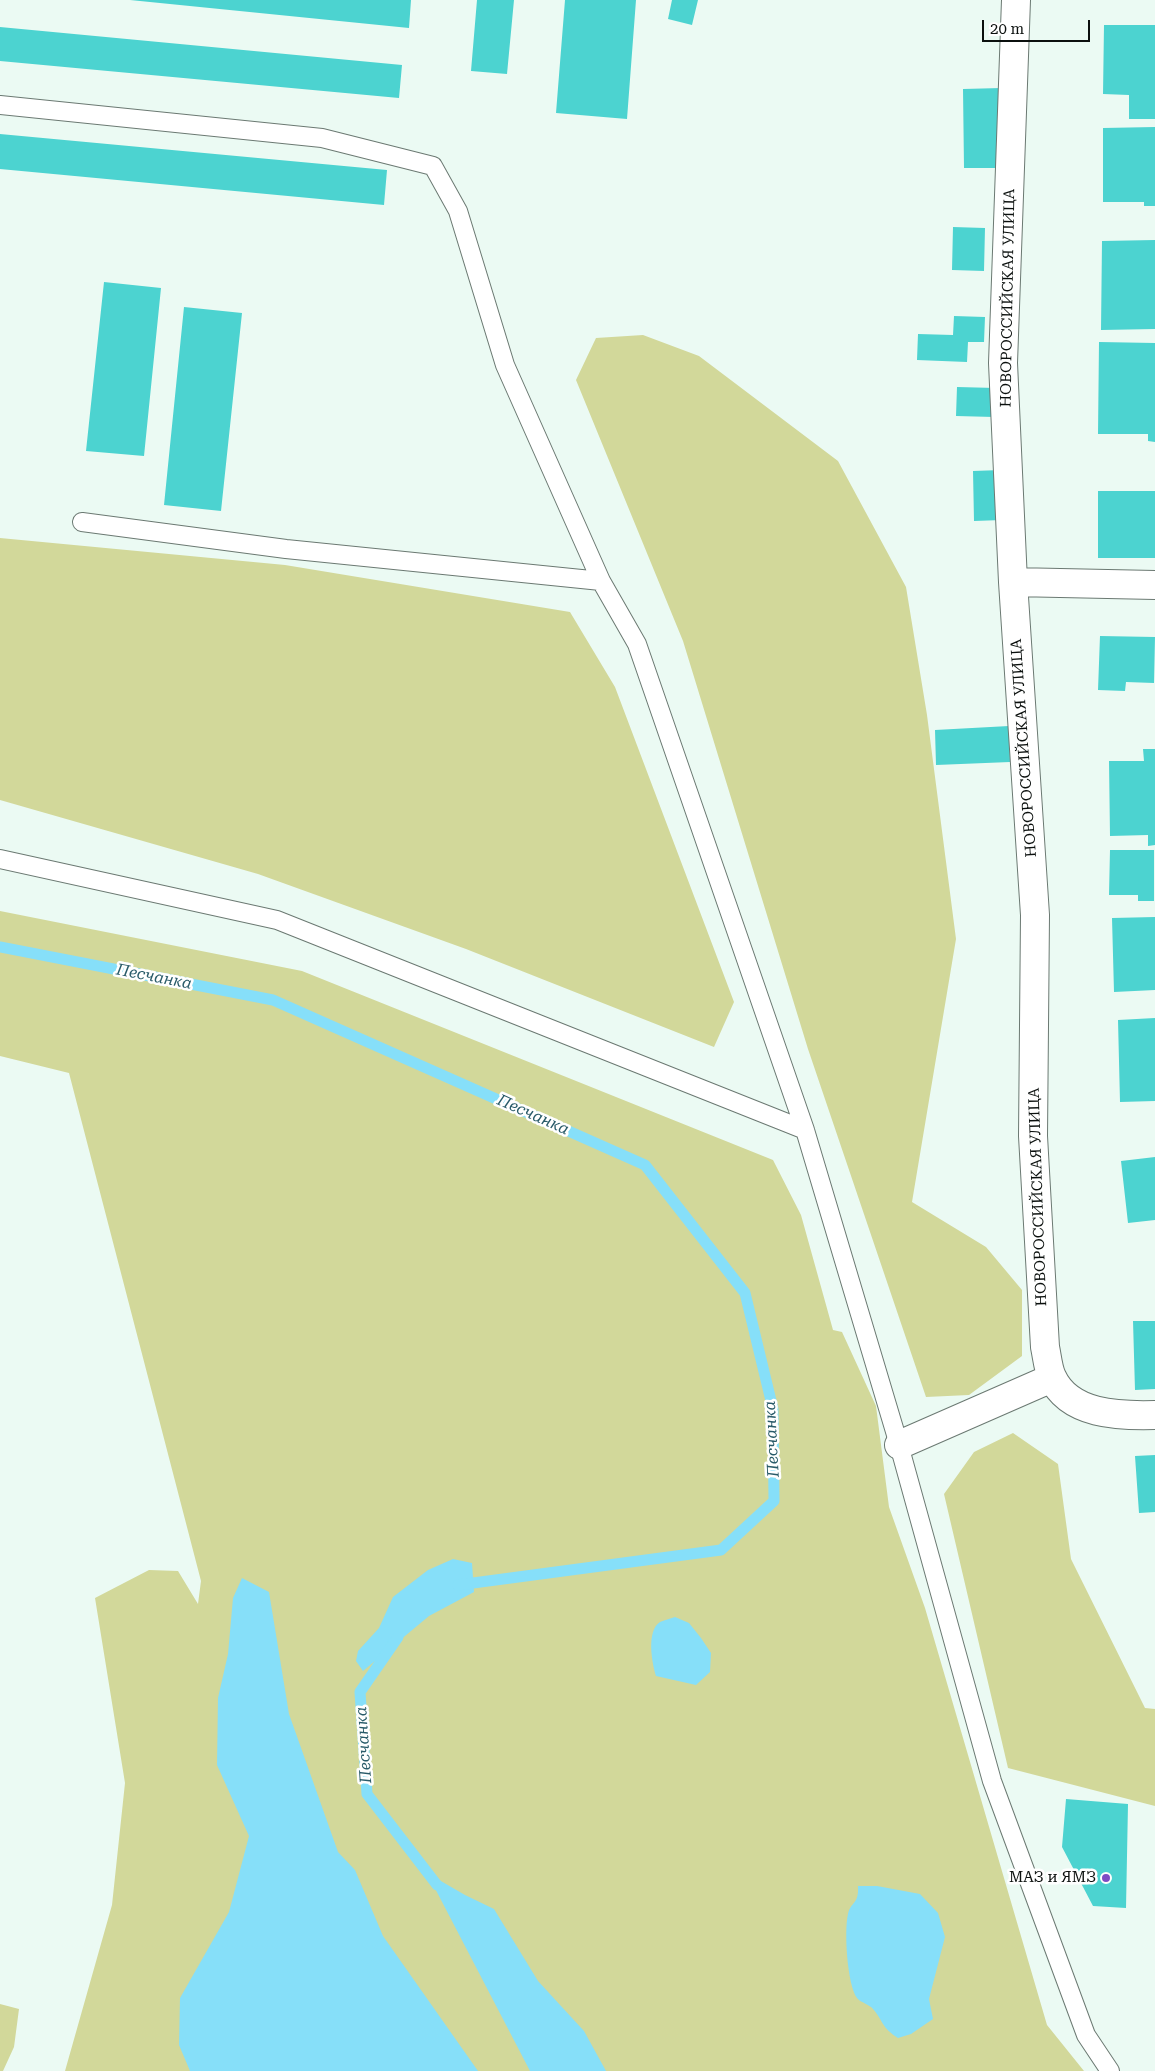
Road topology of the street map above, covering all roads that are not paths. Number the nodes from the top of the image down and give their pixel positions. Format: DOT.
graph roads {
  1 [pos="1016,0"];
  2 [pos="0,105"];
  3 [pos="82,522"];
  4 [pos="601,581"];
  5 [pos="1013,582"];
  6 [pos="1155,585"];
  7 [pos="0,859"];
  8 [pos="805,1130"];
  9 [pos="1052,1378"];
  10 [pos="1155,1415"];
  11 [pos="899,1445"];
  12 [pos="1110,2071"];
  1 -- 5 [label="street, НОВОРОССИЙСКАЯ УЛИЦА"];
  2 -- 4 [label="lane"];
  3 -- 4 [label="lane"];
  4 -- 8 [label="lane"];
  5 -- 6 [label="street"];
  5 -- 9 [label="street, НОВОРОССИЙСКАЯ УЛИЦА"];
  7 -- 8 [label="lane"];
  8 -- 11 [label="lane"];
  9 -- 10 [label="street, НОВОРОССИЙСКАЯ УЛИЦА"];
  9 -- 11 [label="street"];
  11 -- 12 [label="lane"];
}
